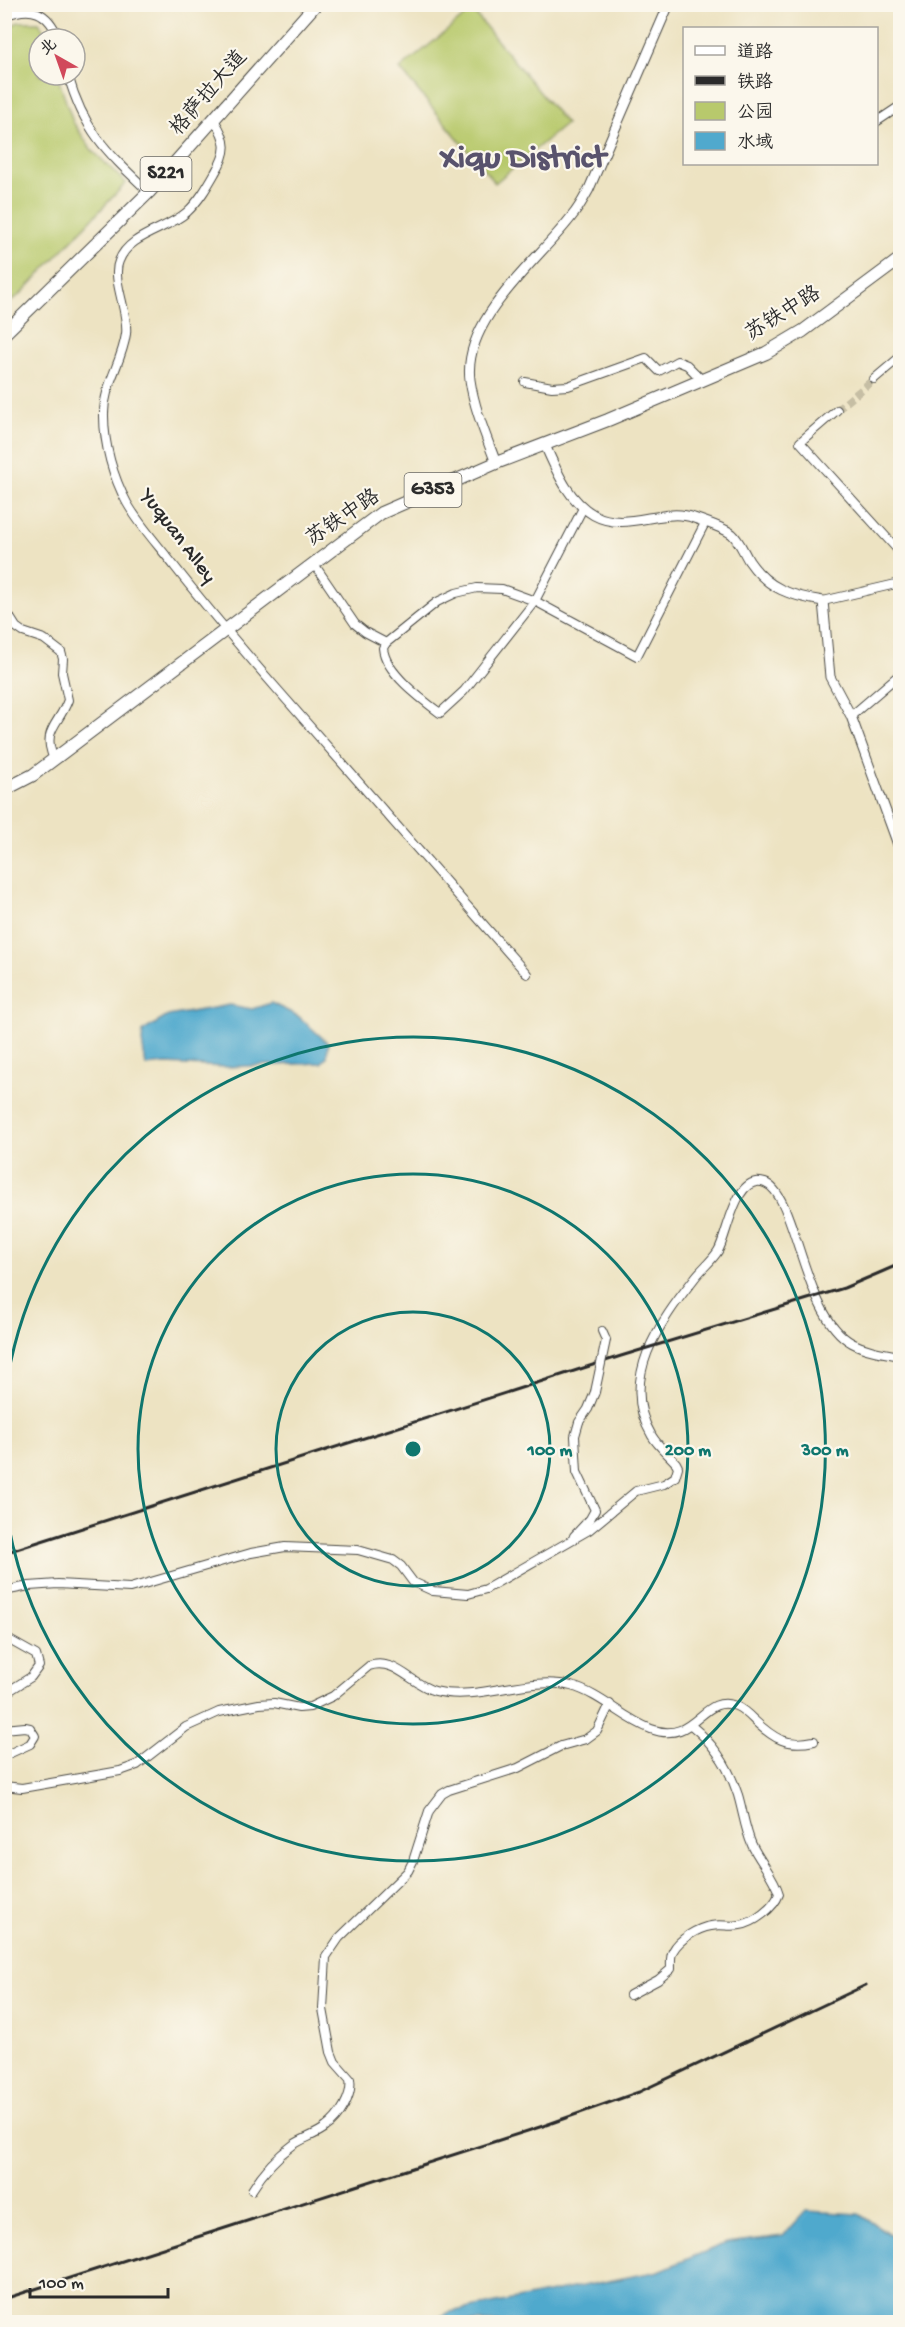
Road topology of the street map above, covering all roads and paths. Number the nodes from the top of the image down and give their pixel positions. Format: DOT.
graph roads {
  1 [pos="316,4"];
  2 [pos="669,4"];
  3 [pos="4,16"];
  4 [pos="52,27"];
  5 [pos="72,87"];
  6 [pos="900,106"];
  7 [pos="214,120"];
  8 [pos="878,121"];
  9 [pos="149,192"];
  10 [pos="900,259"];
  11 [pos="4,334"];
  12 [pos="900,357"];
  13 [pos="874,379"];
  14 [pos="702,380"];
  15 [pos="525,382"];
  16 [pos="837,410"];
  17 [pos="545,445"];
  18 [pos="496,463"];
  19 [pos="583,508"];
  20 [pos="705,523"];
  21 [pos="899,547"];
  22 [pos="900,557"];
  23 [pos="314,564"];
  24 [pos="900,583"];
  25 [pos="823,601"];
  26 [pos="535,602"];
  27 [pos="4,608"];
  28 [pos="225,630"];
  29 [pos="386,643"];
  30 [pos="900,674"];
  31 [pos="851,716"];
  32 [pos="54,759"];
  33 [pos="4,790"];
  34 [pos="900,850"];
  35 [pos="527,974"];
  36 [pos="602,1331"];
  37 [pos="900,1356"];
  38 [pos="567,1544"];
  39 [pos="4,1591"];
  40 [pos="4,1637"];
  41 [pos="4,1694"];
  42 [pos="610,1704"];
  43 [pos="692,1726"];
  44 [pos="4,1729"];
  45 [pos="814,1741"];
  46 [pos="4,1756"];
  47 [pos="4,1786"];
  48 [pos="630,1995"];
  49 [pos="252,2190"];
  1 -- 7 [label="main road, 格萨拉大道 / S221"];
  2 -- 18 [label="street"];
  3 -- 4 [label="street"];
  5 -- 9 [label="street"];
  6 -- 8 [label="street"];
  7 -- 9 [label="main road, 格萨拉大道 / S221"];
  7 -- 28 [label="street, Yuquan Alley"];
  9 -- 11 [label="main road, 格萨拉大道 / S221"];
  10 -- 14 [label="main road, 苏铁中路 / G353"];
  12 -- 13 [label="street"];
  14 -- 15 [label="street"];
  14 -- 17 [label="main road, 苏铁中路 / G353"];
  16 -- 21 [label="street"];
  17 -- 18 [label="main road, 苏铁中路 / G353"];
  17 -- 19 [label="street"];
  18 -- 23 [label="main road, 苏铁中路 / G353"];
  19 -- 20 [label="street"];
  19 -- 26 [label="street"];
  20 -- 25 [label="street"];
  20 -- 26 [label="street"];
  21 -- 22 [label="street"];
  23 -- 28 [label="main road, 苏铁中路 / G353"];
  23 -- 29 [label="street"];
  24 -- 25 [label="street"];
  25 -- 31 [label="street"];
  26 -- 29 [label="street"];
  26 -- 29 [label="street"];
  27 -- 32 [label="street"];
  28 -- 32 [label="main road, 苏铁中路 / G353"];
  28 -- 35 [label="street"];
  30 -- 31 [label="street"];
  31 -- 34 [label="street"];
  32 -- 33 [label="main road, 苏铁中路 / G353"];
  36 -- 38 [label="street, bridge"];
  37 -- 38 [label="street"];
  38 -- 39 [label="street"];
  40 -- 41 [label="street"];
  42 -- 43 [label="street"];
  42 -- 47 [label="street"];
  42 -- 49 [label="street"];
  43 -- 45 [label="street"];
  43 -- 48 [label="street"];
  44 -- 46 [label="street"];
}
